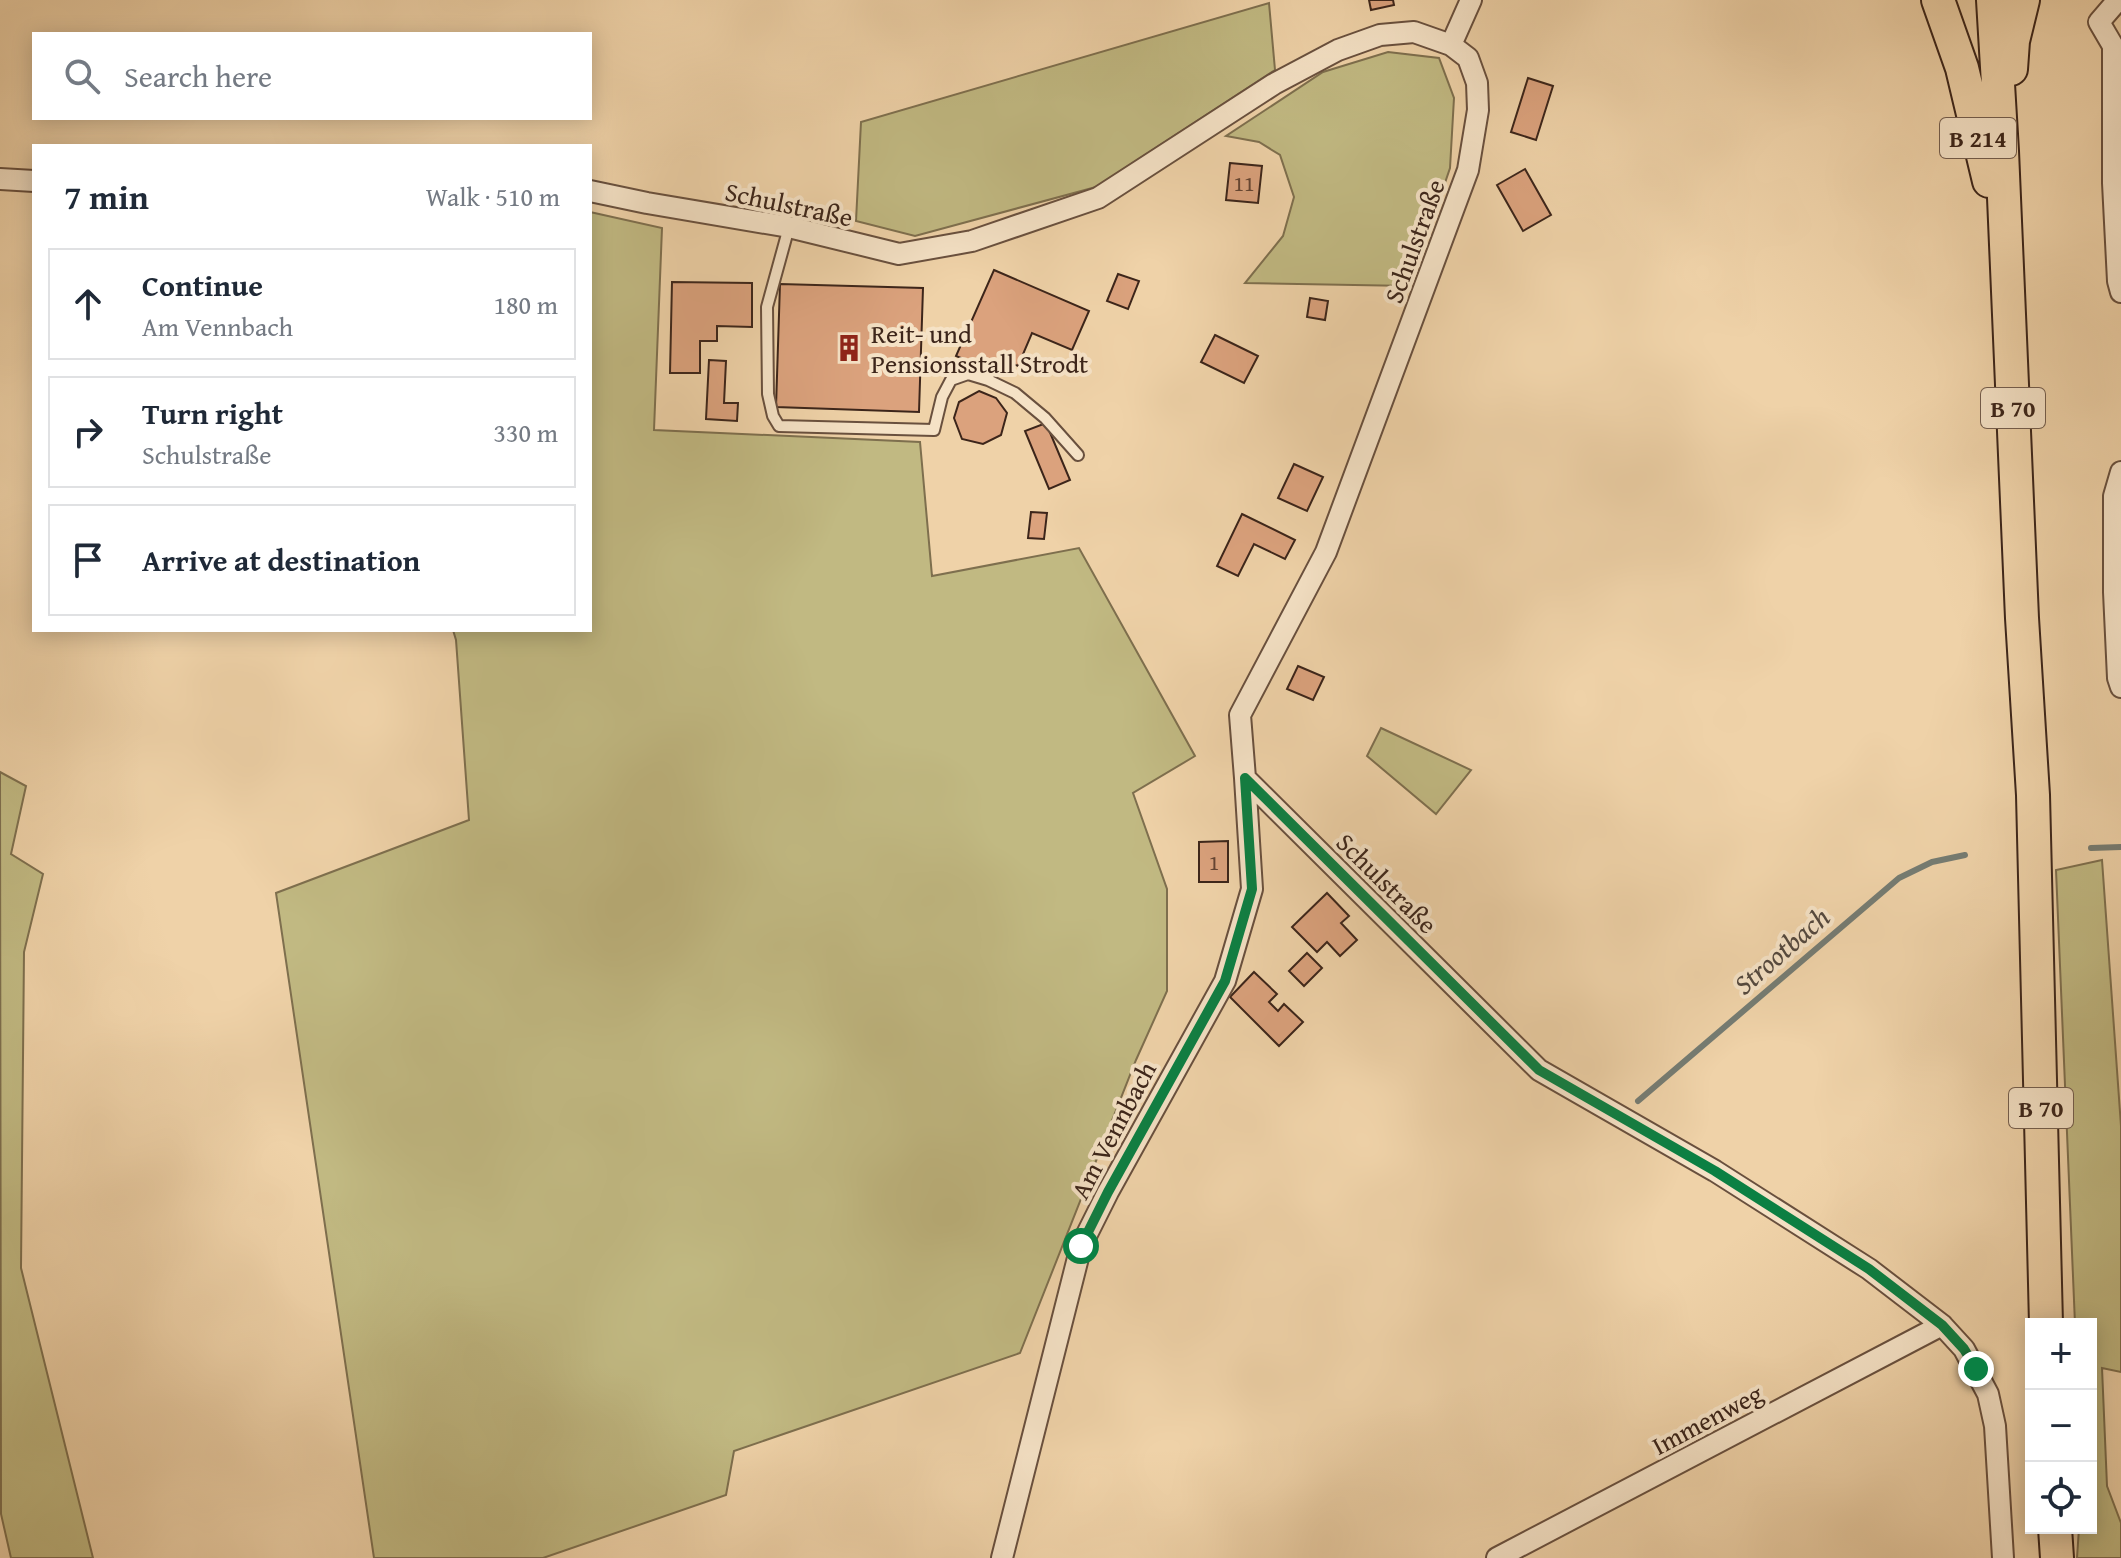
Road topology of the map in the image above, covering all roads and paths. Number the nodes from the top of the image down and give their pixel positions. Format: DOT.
graph roads {
  1 [pos="1471,0"];
  2 [pos="1938,0"];
  3 [pos="1993,0"];
  4 [pos="2023,0"];
  5 [pos="2118,0"];
  6 [pos="1451,45"];
  7 [pos="2002,151"];
  8 [pos="0,179"];
  9 [pos="32,181"];
  10 [pos="592,191"];
  11 [pos="789,227"];
  12 [pos="2007,278"];
  13 [pos="2121,292"];
  14 [pos="1078,455"];
  15 [pos="2121,472"];
  16 [pos="2121,687"];
  17 [pos="1245,778"];
  18 [pos="2046,1318"];
  19 [pos="1942,1325"];
  20 [pos="2055,1534"];
  21 [pos="1002,1558"];
  22 [pos="1497,1558"];
  23 [pos="2003,1558"];
  24 [pos="2057,1558"];
  1 -- 6 [label="street"];
  2 -- 12 [label="main road, B 214"];
  3 -- 7 [label="main road, B 70"];
  4 -- 7 [label="main road"];
  5 -- 13 [label="street"];
  6 -- 11 [label="street, Schulstraße"];
  6 -- 17 [label="street, Schulstraße"];
  7 -- 12 [label="main road, B 70"];
  8 -- 9 [label="street"];
  10 -- 11 [label="street, Schulstraße"];
  11 -- 14 [label="lane"];
  12 -- 18 [label="main road, B 70"];
  15 -- 16 [label="street"];
  17 -- 19 [label="street, Schulstraße"];
  17 -- 21 [label="street, Am Vennbach"];
  19 -- 22 [label="street, Immenweg"];
  19 -- 23 [label="street, Schulstraße"];
  20 -- 24 [label="main road"];
}
